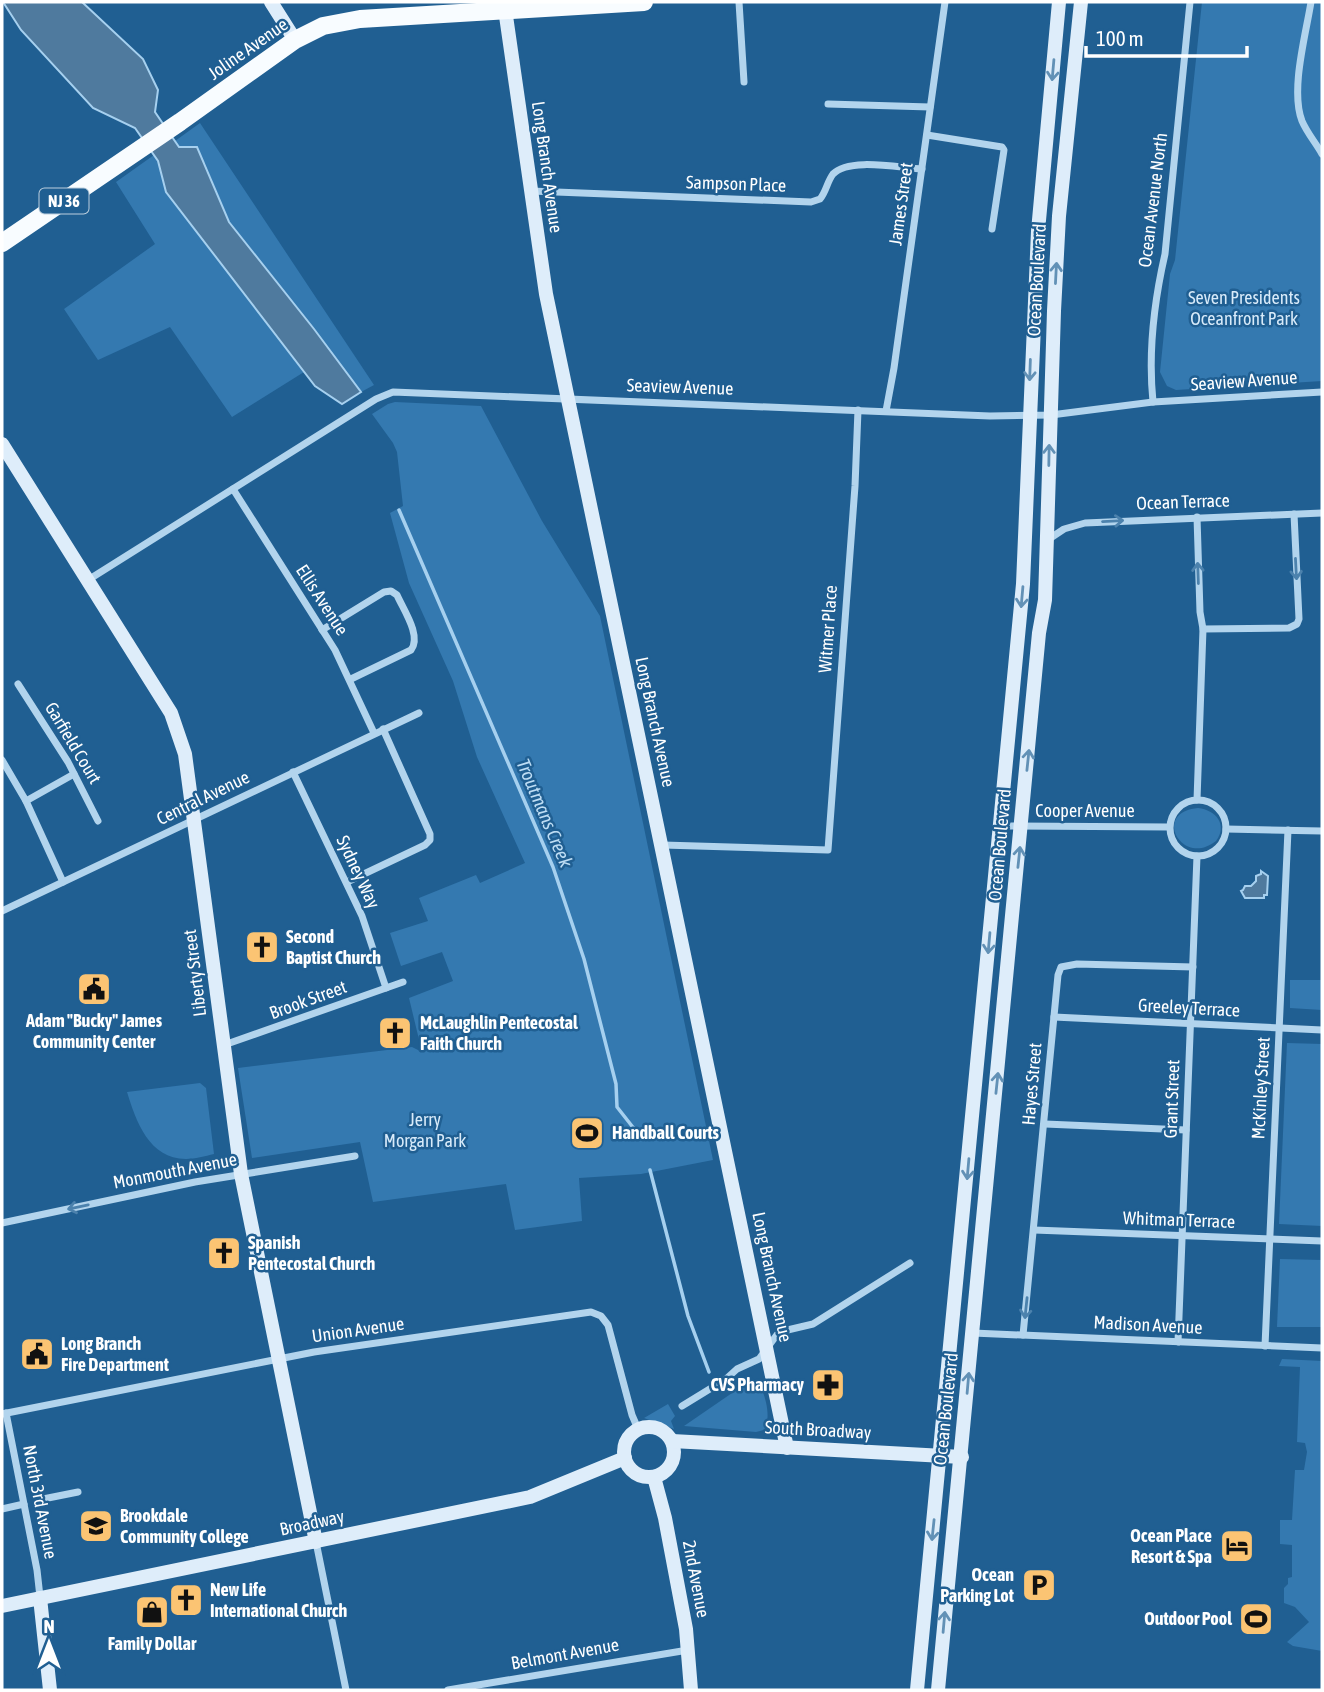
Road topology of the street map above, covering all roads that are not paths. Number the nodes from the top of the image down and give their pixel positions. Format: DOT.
graph roads {
  1 [pos="271,2"];
  2 [pos="644,2"];
  3 [pos="738,2"];
  4 [pos="945,2"];
  5 [pos="1059,2"];
  6 [pos="1081,2"];
  7 [pos="1190,2"];
  8 [pos="1197,2"];
  9 [pos="1311,2"];
  10 [pos="505,6"];
  11 [pos="1189,14"];
  12 [pos="295,40"];
  13 [pos="744,82"];
  14 [pos="828,104"];
  15 [pos="930,107"];
  16 [pos="927,135"];
  17 [pos="1322,154"];
  18 [pos="922,169"];
  19 [pos="531,191"];
  20 [pos="992,229"];
  21 [pos="2,243"];
  22 [pos="1322,392"];
  23 [pos="567,398"];
  24 [pos="1153,402"];
  25 [pos="858,410"];
  26 [pos="886,411"];
  27 [pos="1051,415"];
  28 [pos="1029,416"];
  29 [pos="2,444"];
  30 [pos="233,489"];
  31 [pos="1322,513"];
  32 [pos="1294,514"];
  33 [pos="1197,517"];
  34 [pos="1049,539"];
  35 [pos="88,580"];
  36 [pos="1203,629"];
  37 [pos="322,630"];
  38 [pos="351,679"];
  39 [pos="18,684"];
  40 [pos="419,713"];
  41 [pos="383,729"];
  42 [pos="374,733"];
  43 [pos="2,760"];
  44 [pos="293,772"];
  45 [pos="74,774"];
  46 [pos="1197,800"];
  47 [pos="26,801"];
  48 [pos="194,819"];
  49 [pos="98,821"];
  50 [pos="1000,826"];
  51 [pos="1170,827"];
  52 [pos="1022,828"];
  53 [pos="1226,829"];
  54 [pos="1288,830"];
  55 [pos="1322,831"];
  56 [pos="663,845"];
  57 [pos="1197,856"];
  58 [pos="63,882"];
  59 [pos="346,882"];
  60 [pos="2,911"];
  61 [pos="1193,967"];
  62 [pos="403,982"];
  63 [pos="386,988"];
  64 [pos="1054,1017"];
  65 [pos="1191,1024"];
  66 [pos="1279,1028"];
  67 [pos="1322,1030"];
  68 [pos="223,1045"];
  69 [pos="1045,1124"];
  70 [pos="1186,1130"];
  71 [pos="355,1156"];
  72 [pos="241,1174"];
  73 [pos="2,1223"];
  74 [pos="1034,1230"];
  75 [pos="1182,1236"];
  76 [pos="1270,1239"];
  77 [pos="1322,1241"];
  78 [pos="910,1263"];
  79 [pos="973,1333"];
  80 [pos="1023,1335"];
  81 [pos="1178,1342"];
  82 [pos="1265,1346"];
  83 [pos="767,1348"];
  84 [pos="1322,1348"];
  85 [pos="278,1358"];
  86 [pos="682,1406"];
  87 [pos="4,1414"];
  88 [pos="638,1429"];
  89 [pos="672,1441"];
  90 [pos="787,1448"];
  91 [pos="940,1456"];
  92 [pos="961,1457"];
  93 [pos="625,1458"];
  94 [pos="654,1477"];
  95 [pos="78,1492"];
  96 [pos="43,1499"];
  97 [pos="24,1504"];
  98 [pos="2,1509"];
  99 [pos="316,1542"];
  100 [pos="40,1598"];
  101 [pos="2,1606"];
  102 [pos="688,1650"];
  103 [pos="50,1690"];
  104 [pos="346,1690"];
  105 [pos="448,1690"];
  106 [pos="691,1690"];
  107 [pos="917,1690"];
  108 [pos="938,1690"];
  1 -- 12 [label="street"];
  2 -- 10 [label="main road, Joline Avenue / NJ 36"];
  3 -- 13 [label="street"];
  4 -- 15 [label="street, James Street"];
  5 -- 28 [label="street, Ocean Boulevard, one-way"];
  27 -- 6 [label="street, Ocean Boulevard, one-way"];
  7 -- 11 [label="street, Ocean Avenue North"];
  8 -- 11 [label="street"];
  9 -- 17 [label="street"];
  10 -- 12 [label="main road, Joline Avenue / NJ 36"];
  10 -- 19 [label="street, Long Branch Avenue"];
  11 -- 24 [label="street, Ocean Avenue North"];
  12 -- 21 [label="main road, Joline Avenue / NJ 36"];
  14 -- 15 [label="street"];
  15 -- 16 [label="street, James Street"];
  16 -- 18 [label="street, James Street"];
  16 -- 20 [label="street"];
  18 -- 19 [label="street, Sampson Place"];
  18 -- 26 [label="street, James Street"];
  19 -- 23 [label="street, Long Branch Avenue"];
  22 -- 24 [label="street, Seaview Avenue"];
  23 -- 25 [label="street, Seaview Avenue"];
  23 -- 30 [label="street, Seaview Avenue"];
  23 -- 56 [label="street, Long Branch Avenue"];
  24 -- 27 [label="street, Seaview Avenue"];
  25 -- 26 [label="street, Seaview Avenue"];
  25 -- 56 [label="street, Witmer Place"];
  26 -- 28 [label="street, Seaview Avenue"];
  27 -- 28 [label="street, Seaview Avenue"];
  34 -- 27 [label="street, Ocean Boulevard, one-way"];
  28 -- 50 [label="street, Ocean Boulevard, one-way"];
  29 -- 35 [label="street, Liberty Street"];
  30 -- 35 [label="street, Seaview Avenue"];
  30 -- 37 [label="street, Ellis Avenue"];
  31 -- 32 [label="street, Ocean Terrace"];
  32 -- 33 [label="street, Ocean Terrace"];
  32 -- 36 [label="street, one-way"];
  34 -- 33 [label="street, Ocean Terrace, one-way"];
  36 -- 33 [label="street, one-way"];
  52 -- 34 [label="street, Ocean Boulevard, one-way"];
  35 -- 48 [label="street, Liberty Street"];
  36 -- 46 [label="street"];
  37 -- 38 [label="street, Ellis Avenue"];
  37 -- 38 [label="street"];
  38 -- 42 [label="street, Ellis Avenue"];
  39 -- 45 [label="street, Garfield Court"];
  40 -- 41 [label="street, Central Avenue"];
  41 -- 42 [label="street, Central Avenue"];
  41 -- 59 [label="street"];
  42 -- 44 [label="street, Central Avenue"];
  43 -- 47 [label="street"];
  44 -- 48 [label="street, Central Avenue"];
  44 -- 59 [label="street, Sydney Way"];
  45 -- 47 [label="street"];
  45 -- 49 [label="street, Garfield Court"];
  46 -- 51 [label="street"];
  46 -- 53 [label="street"];
  47 -- 58 [label="street"];
  48 -- 58 [label="street, Central Avenue"];
  48 -- 68 [label="street, Liberty Street"];
  50 -- 52 [label="street, Cooper Avenue"];
  50 -- 91 [label="street, Ocean Boulevard, one-way"];
  51 -- 52 [label="street, Cooper Avenue"];
  51 -- 57 [label="street"];
  79 -- 52 [label="street, Ocean Boulevard, one-way"];
  53 -- 54 [label="street"];
  53 -- 57 [label="street"];
  54 -- 55 [label="street"];
  54 -- 66 [label="street, McKinley Street"];
  56 -- 83 [label="street, Long Branch Avenue"];
  57 -- 61 [label="street, Grant Street"];
  58 -- 60 [label="street, Central Avenue"];
  59 -- 63 [label="street, Sydney Way"];
  61 -- 64 [label="street, Hayes Street"];
  61 -- 65 [label="street, Grant Street"];
  62 -- 63 [label="street, Brook Street"];
  63 -- 68 [label="street, Brook Street"];
  64 -- 65 [label="street, Greeley Terrace"];
  64 -- 69 [label="street, Hayes Street"];
  65 -- 66 [label="street, Greeley Terrace"];
  65 -- 70 [label="street, Grant Street"];
  66 -- 67 [label="street, Greeley Terrace"];
  66 -- 76 [label="street, McKinley Street"];
  68 -- 72 [label="street, Liberty Street"];
  69 -- 70 [label="street"];
  69 -- 74 [label="street, Hayes Street"];
  70 -- 75 [label="street, Grant Street"];
  71 -- 72 [label="street, Monmouth Avenue"];
  72 -- 73 [label="street, Monmouth Avenue, one-way"];
  72 -- 85 [label="street, Liberty Street"];
  74 -- 75 [label="street, Whitman Terrace"];
  74 -- 80 [label="street, Hayes Street, one-way"];
  75 -- 76 [label="street, Whitman Terrace"];
  75 -- 81 [label="street, Grant Street"];
  76 -- 77 [label="street, Whitman Terrace"];
  76 -- 82 [label="street, McKinley Street"];
  78 -- 83 [label="street"];
  79 -- 80 [label="street, Madison Avenue"];
  92 -- 79 [label="street, Ocean Boulevard, one-way"];
  80 -- 81 [label="street, Madison Avenue"];
  81 -- 82 [label="street, Madison Avenue"];
  82 -- 84 [label="street, Madison Avenue"];
  83 -- 86 [label="street"];
  83 -- 90 [label="street, Long Branch Avenue"];
  85 -- 87 [label="street, Union Avenue"];
  85 -- 88 [label="street, Union Avenue"];
  85 -- 99 [label="street, Liberty Street"];
  87 -- 97 [label="street, North 3rd Avenue"];
  88 -- 89 [label="street"];
  88 -- 93 [label="street"];
  89 -- 90 [label="street, South Broadway"];
  89 -- 94 [label="street"];
  90 -- 91 [label="street, South Broadway"];
  91 -- 92 [label="street, South Broadway"];
  91 -- 107 [label="street, Ocean Boulevard, one-way"];
  108 -- 92 [label="street, Ocean Boulevard, one-way"];
  93 -- 94 [label="street"];
  93 -- 99 [label="street, Broadway"];
  94 -- 102 [label="street, 2nd Avenue"];
  95 -- 96 [label="street"];
  97 -- 98 [label="street"];
  97 -- 100 [label="street, North 3rd Avenue"];
  99 -- 100 [label="street, Broadway"];
  99 -- 104 [label="street"];
  100 -- 101 [label="street, Broadway"];
  100 -- 103 [label="street"];
  102 -- 105 [label="street, Belmont Avenue"];
  102 -- 106 [label="street, 2nd Avenue"];
}
